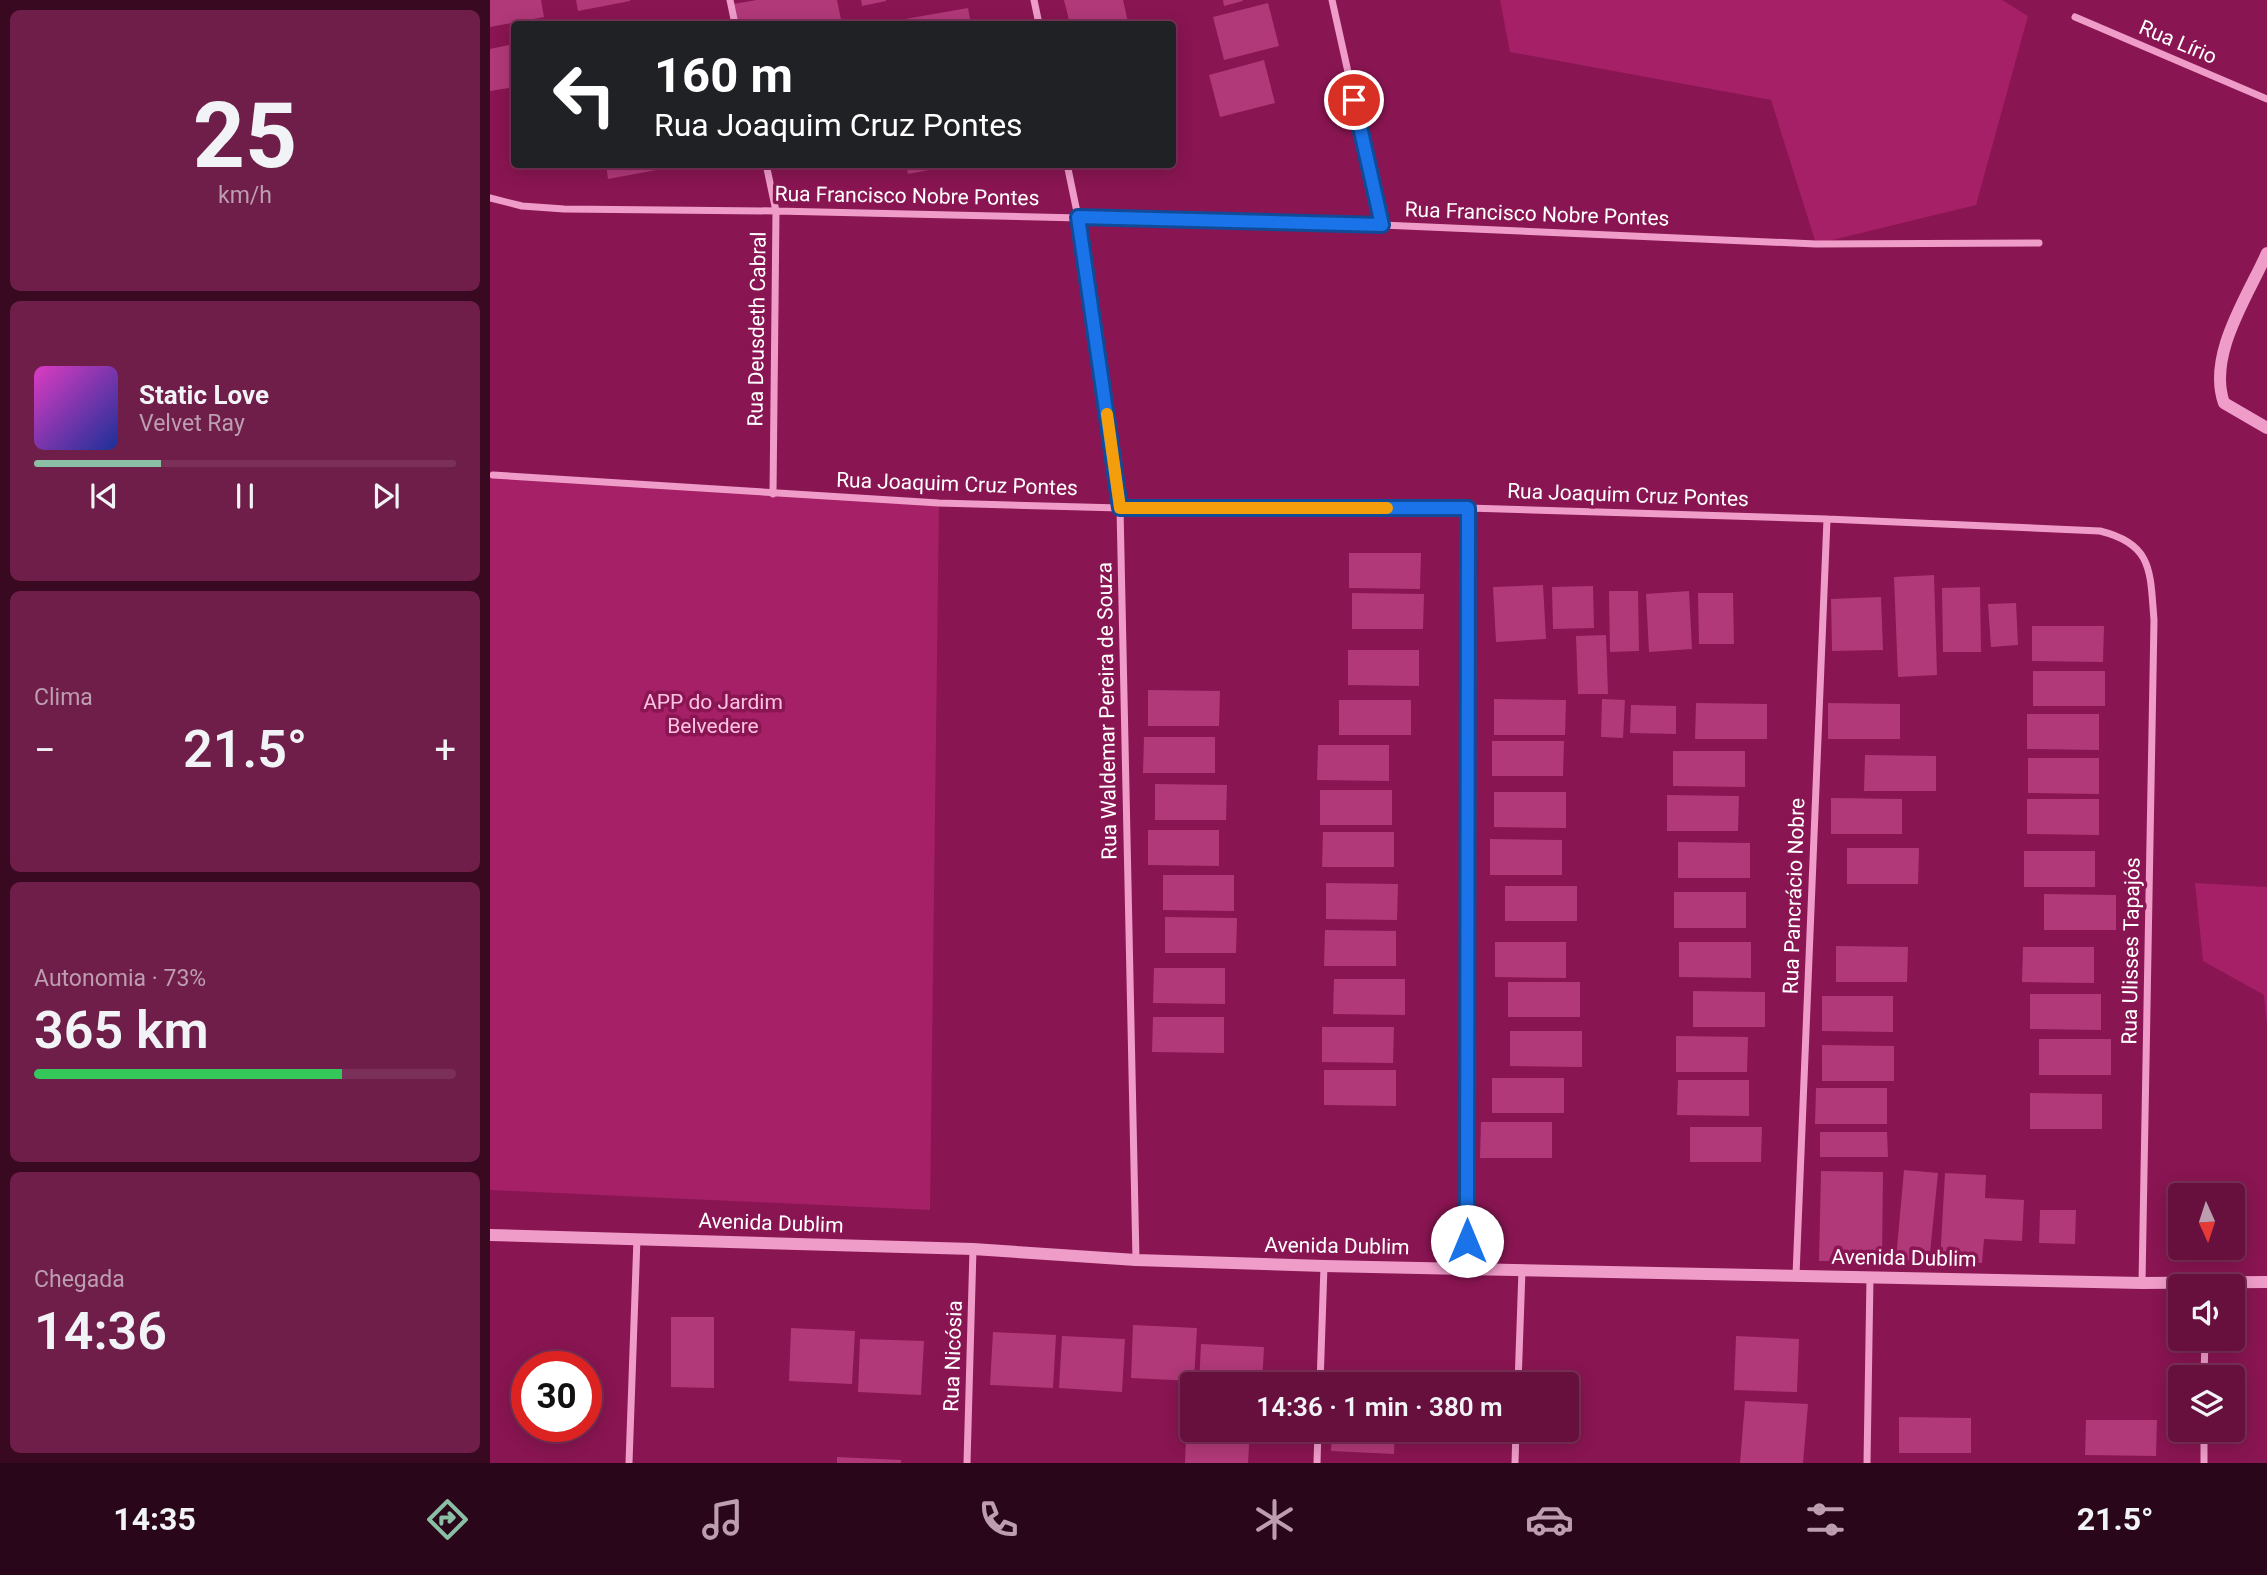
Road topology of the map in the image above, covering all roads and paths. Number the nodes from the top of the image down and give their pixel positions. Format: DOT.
graph roads {
  1 [pos="730,0"];
  2 [pos="1034,0"];
  3 [pos="1332,0"];
  4 [pos="2075,17"];
  5 [pos="734,21"];
  6 [pos="1038,21"];
  7 [pos="2267,99"];
  8 [pos="766,168"];
  9 [pos="1068,168"];
  10 [pos="490,198"];
  11 [pos="776,211"];
  12 [pos="1078,217"];
  13 [pos="1382,225"];
  14 [pos="2039,243"];
  15 [pos="2267,253"];
  16 [pos="2267,428"];
  17 [pos="494,475"];
  18 [pos="773,494"];
  19 [pos="1120,508"];
  20 [pos="1468,508"];
  21 [pos="1827,519"];
  22 [pos="2154,620"];
  23 [pos="490,1235"];
  24 [pos="638,1237"];
  25 [pos="973,1250"];
  26 [pos="1136,1260"];
  27 [pos="1324,1266"];
  28 [pos="1467,1268"];
  29 [pos="1522,1269"];
  30 [pos="1796,1275"];
  31 [pos="1870,1277"];
  32 [pos="2267,1282"];
  33 [pos="2142,1283"];
  34 [pos="2168,1283"];
  35 [pos="2245,1283"];
  36 [pos="1320,1372"];
  37 [pos="1518,1372"];
  38 [pos="1318,1442"];
  39 [pos="1516,1442"];
  40 [pos="2204,1442"];
  41 [pos="629,1463"];
  42 [pos="967,1463"];
  43 [pos="1317,1463"];
  44 [pos="1515,1463"];
  45 [pos="1867,1463"];
  46 [pos="2204,1463"];
  1 -- 5 [label="street"];
  2 -- 6 [label="street"];
  3 -- 13 [label="street"];
  4 -- 7 [label="street, Rua Lírio"];
  8 -- 11 [label="street, Rua Deusdeth Cabral"];
  9 -- 12 [label="street, Rua Waldemar Pereira de Souza"];
  10 -- 11 [label="street, Rua Francisco Nobre Pontes"];
  11 -- 12 [label="street, Rua Francisco Nobre Pontes"];
  11 -- 18 [label="street, Rua Deusdeth Cabral"];
  12 -- 13 [label="street, Rua Francisco Nobre Pontes"];
  12 -- 19 [label="street, Rua Waldemar Pereira de Souza"];
  13 -- 14 [label="street, Rua Francisco Nobre Pontes"];
  15 -- 16 [label="street"];
  17 -- 18 [label="street, Rua Joaquim Cruz Pontes"];
  18 -- 19 [label="street, Rua Joaquim Cruz Pontes"];
  19 -- 20 [label="street, Rua Joaquim Cruz Pontes"];
  19 -- 26 [label="street, Rua Waldemar Pereira de Souza"];
  20 -- 21 [label="street, Rua Joaquim Cruz Pontes"];
  20 -- 28 [label="street"];
  21 -- 22 [label="street, Rua Joaquim Cruz Pontes"];
  21 -- 30 [label="street, Rua Pancrácio Nobre"];
  22 -- 33 [label="street, Rua Ulisses Tapajós"];
  23 -- 24 [label="street, Avenida Dublim"];
  24 -- 25 [label="street, Avenida Dublim"];
  24 -- 41 [label="street"];
  25 -- 26 [label="street, Avenida Dublim"];
  25 -- 42 [label="street, Rua Nicósia"];
  26 -- 27 [label="street, Avenida Dublim"];
  27 -- 28 [label="street, Avenida Dublim"];
  27 -- 36 [label="street"];
  28 -- 29 [label="street, Avenida Dublim"];
  29 -- 30 [label="street, Avenida Dublim"];
  29 -- 37 [label="street"];
  30 -- 31 [label="street, Avenida Dublim"];
  31 -- 33 [label="street, Avenida Dublim"];
  31 -- 45 [label="street"];
  32 -- 35 [label="street, Avenida Dublim"];
  33 -- 34 [label="street, Avenida Dublim"];
  38 -- 43 [label="street"];
  39 -- 44 [label="street"];
  40 -- 46 [label="street"];
}
